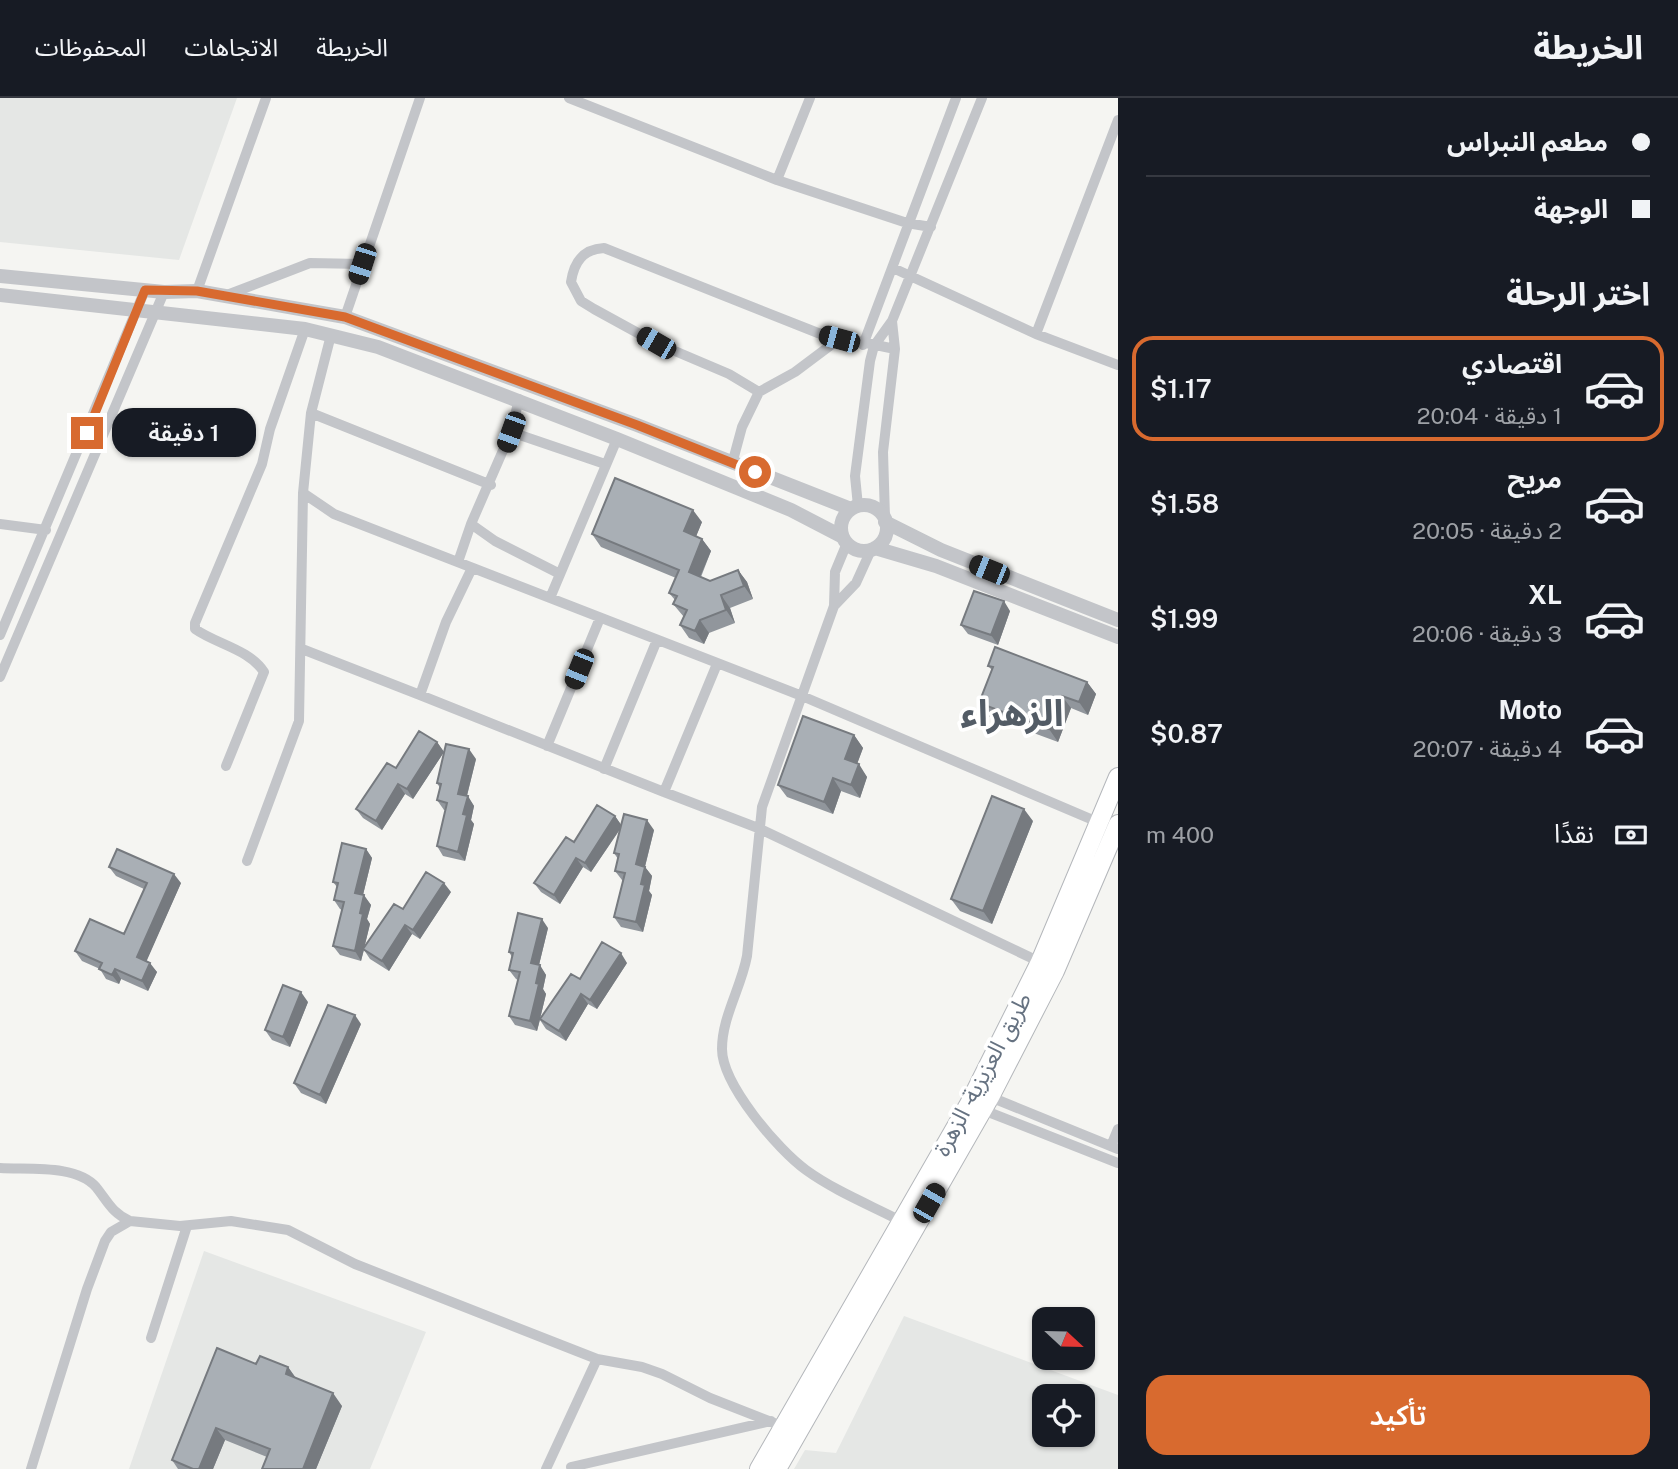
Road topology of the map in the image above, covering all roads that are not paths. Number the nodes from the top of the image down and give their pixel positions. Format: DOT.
graph roads {
  1 [pos="266,98"];
  2 [pos="420,98"];
  3 [pos="569,98"];
  4 [pos="810,98"];
  5 [pos="956,98"];
  6 [pos="982,98"];
  7 [pos="1118,120"];
  8 [pos="777,180"];
  9 [pos="907,223"];
  10 [pos="931,227"];
  11 [pos="362,264"];
  12 [pos="893,268"];
  13 [pos="911,274"];
  14 [pos="0,276"];
  15 [pos="145,290"];
  16 [pos="197,291"];
  17 [pos="164,292"];
  18 [pos="0,295"];
  19 [pos="225,296"];
  20 [pos="137,312"];
  21 [pos="158,313"];
  22 [pos="345,317"];
  23 [pos="892,321"];
  24 [pos="305,329"];
  25 [pos="1036,334"];
  26 [pos="331,335"];
  27 [pos="839,339"];
  28 [pos="869,345"];
  29 [pos="895,349"];
  30 [pos="1118,365"];
  31 [pos="759,392"];
  32 [pos="519,399"];
  33 [pos="311,413"];
  34 [pos="511,432"];
  35 [pos="617,439"];
  36 [pos="605,464"];
  37 [pos="732,464"];
  38 [pos="491,485"];
  39 [pos="303,493"];
  40 [pos="855,508"];
  41 [pos="885,519"];
  42 [pos="0,524"];
  43 [pos="471,524"];
  44 [pos="46,530"];
  45 [pos="845,540"];
  46 [pos="873,549"];
  47 [pos="458,562"];
  48 [pos="472,568"];
  49 [pos="560,574"];
  50 [pos="550,598"];
  51 [pos="834,606"];
  52 [pos="600,618"];
  53 [pos="1118,620"];
  54 [pos="0,635"];
  55 [pos="1118,637"];
  56 [pos="657,640"];
  57 [pos="302,649"];
  58 [pos="717,664"];
  59 [pos="0,677"];
  60 [pos="420,695"];
  61 [pos="802,696"];
  62 [pos="547,746"];
  63 [pos="226,766"];
  64 [pos="604,769"];
  65 [pos="1118,776"];
  66 [pos="664,792"];
  67 [pos="1100,823"];
  68 [pos="1118,824"];
  69 [pos="758,828"];
  70 [pos="247,861"];
  71 [pos="1040,962"];
  72 [pos="979,1100"];
  73 [pos="1118,1129"];
  74 [pos="1115,1147"];
  75 [pos="1118,1163"];
  76 [pos="0,1168"];
  77 [pos="130,1221"];
  78 [pos="901,1221"];
  79 [pos="187,1226"];
  80 [pos="151,1338"];
  81 [pos="597,1359"];
  82 [pos="784,1427"];
  83 [pos="571,1467"];
  84 [pos="31,1469"];
  85 [pos="546,1469"];
  86 [pos="759,1469"];
  87 [pos="777,1469"];
  1 -- 16 [label="street"];
  2 -- 11 [label="street"];
  3 -- 8 [label="street"];
  4 -- 8 [label="street"];
  5 -- 9 [label="street"];
  6 -- 10 [label="street"];
  7 -- 25 [label="street"];
  8 -- 9 [label="street"];
  9 -- 10 [label="street"];
  9 -- 12 [label="street"];
  10 -- 13 [label="street"];
  11 -- 19 [label="street"];
  11 -- 22 [label="street"];
  12 -- 13 [label="street"];
  12 -- 28 [label="street"];
  13 -- 23 [label="street"];
  13 -- 25 [label="street"];
  14 -- 15 [label="street"];
  15 -- 17 [label="street"];
  15 -- 20 [label="street"];
  16 -- 17 [label="street"];
  16 -- 19 [label="street"];
  17 -- 21 [label="street"];
  18 -- 20 [label="street"];
  19 -- 22 [label="street"];
  20 -- 21 [label="street"];
  20 -- 44 [label="street"];
  21 -- 24 [label="street"];
  21 -- 59 [label="street"];
  22 -- 37 [label="street"];
  23 -- 28 [label="street"];
  23 -- 29 [label="street"];
  24 -- 26 [label="street"];
  24 -- 63 [label="street"];
  25 -- 30 [label="street"];
  26 -- 32 [label="street"];
  26 -- 33 [label="street"];
  27 -- 28 [label="street"];
  27 -- 31 [label="street"];
  27 -- 31 [label="street"];
  28 -- 29 [label="street"];
  28 -- 40 [label="street"];
  29 -- 41 [label="street"];
  31 -- 37 [label="street"];
  32 -- 34 [label="street"];
  32 -- 35 [label="street"];
  33 -- 38 [label="street"];
  33 -- 39 [label="street"];
  34 -- 36 [label="street"];
  34 -- 38 [label="street"];
  35 -- 36 [label="street"];
  35 -- 45 [label="street"];
  36 -- 49 [label="street"];
  37 -- 40 [label="street"];
  38 -- 43 [label="street"];
  39 -- 47 [label="street"];
  39 -- 57 [label="street"];
  40 -- 41 [label="street"];
  40 -- 45 [label="street"];
  41 -- 46 [label="street"];
  41 -- 53 [label="street"];
  42 -- 44 [label="street"];
  43 -- 47 [label="street"];
  43 -- 49 [label="street"];
  44 -- 54 [label="street"];
  45 -- 46 [label="street"];
  45 -- 51 [label="street"];
  46 -- 51 [label="street"];
  46 -- 55 [label="street"];
  47 -- 48 [label="street"];
  48 -- 50 [label="street"];
  48 -- 60 [label="street"];
  49 -- 50 [label="street"];
  50 -- 52 [label="street"];
  51 -- 61 [label="street"];
  52 -- 56 [label="street"];
  52 -- 62 [label="street"];
  56 -- 58 [label="street"];
  56 -- 64 [label="street"];
  57 -- 60 [label="street"];
  57 -- 70 [label="street"];
  58 -- 61 [label="street"];
  58 -- 66 [label="street"];
  60 -- 62 [label="street"];
  61 -- 67 [label="street"];
  61 -- 69 [label="street"];
  62 -- 64 [label="street"];
  64 -- 66 [label="street"];
  65 -- 67 [label="main road, طريق العزيزية- الزهرة"];
  66 -- 69 [label="street"];
  67 -- 71 [label="main road, طريق العزيزية- الزهرة"];
  68 -- 72 [label="main road, طريق العزيزية- الزهرة"];
  69 -- 71 [label="street"];
  69 -- 78 [label="street"];
  71 -- 72 [label="main road, طريق العزيزية- الزهرة"];
  72 -- 74 [label="street"];
  72 -- 75 [label="street"];
  72 -- 78 [label="main road, طريق العزيزية- الزهرة"];
  72 -- 82 [label="main road, طريق العزيزية- الزهرة"];
  73 -- 74 [label="street"];
  76 -- 77 [label="street"];
  77 -- 79 [label="street"];
  77 -- 84 [label="street"];
  78 -- 82 [label="main road, طريق العزيزية- الزهرة"];
  79 -- 80 [label="street"];
  79 -- 81 [label="street"];
  81 -- 82 [label="street"];
  81 -- 85 [label="street"];
  82 -- 83 [label="street"];
  82 -- 86 [label="main road, طريق العزيزية- الزهرة"];
  82 -- 87 [label="main road, طريق العزيزية- الزهرة"];
}
